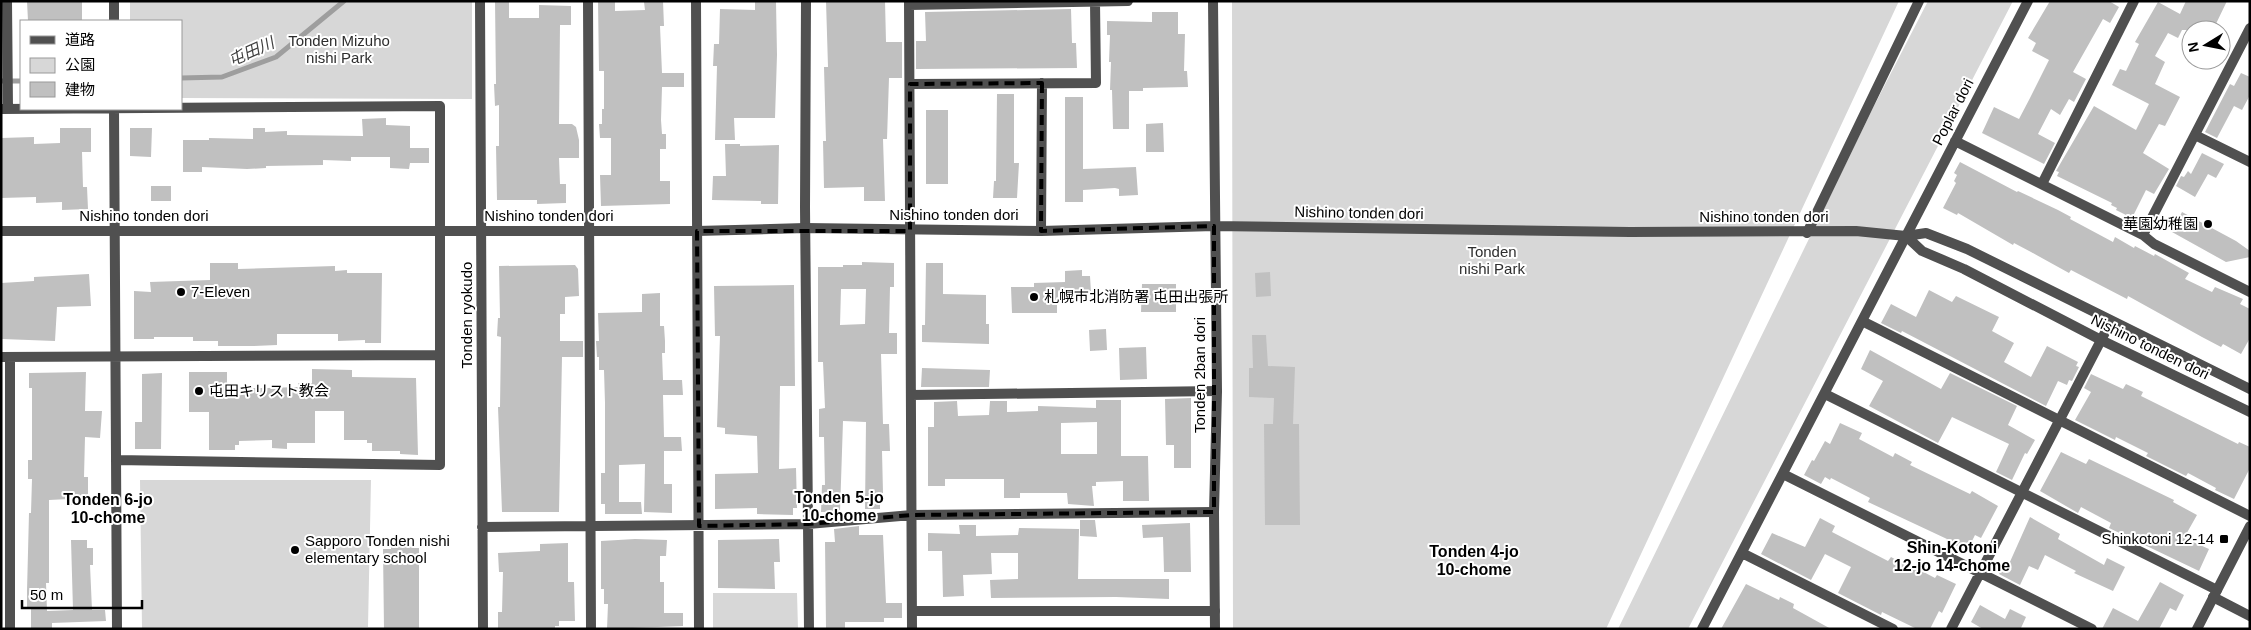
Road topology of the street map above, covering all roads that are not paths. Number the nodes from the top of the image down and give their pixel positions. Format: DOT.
graph roads {
  1 [pos="7,1"];
  2 [pos="114,1"];
  3 [pos="480,1"];
  4 [pos="588,1"];
  5 [pos="696,1"];
  6 [pos="806,1"];
  7 [pos="1128,1"];
  8 [pos="1213,1"];
  9 [pos="1919,1"];
  10 [pos="2028,1"];
  11 [pos="2134,1"];
  12 [pos="1095,2"];
  13 [pos="909,3"];
  14 [pos="114,20"];
  15 [pos="2250,28"];
  16 [pos="1042,83"];
  17 [pos="910,84"];
  18 [pos="182,108"];
  19 [pos="5,109"];
  20 [pos="20,109"];
  21 [pos="114,110"];
  22 [pos="2195,134"];
  23 [pos="1955,141"];
  24 [pos="2250,162"];
  25 [pos="2042,184"];
  26 [pos="1214,226"];
  27 [pos="806,228"];
  28 [pos="1,231"];
  29 [pos="115,231"];
  30 [pos="439,231"];
  31 [pos="482,231"];
  32 [pos="590,231"];
  33 [pos="697,231"];
  34 [pos="910,231"];
  35 [pos="1041,231"];
  36 [pos="1807,233"];
  37 [pos="2143,235"];
  38 [pos="1906,236"];
  39 [pos="2250,292"];
  40 [pos="1862,321"];
  41 [pos="2110,321"];
  42 [pos="2101,340"];
  43 [pos="440,355"];
  44 [pos="115,356"];
  45 [pos="6,357"];
  46 [pos="2250,388"];
  47 [pos="1217,391"];
  48 [pos="1825,394"];
  49 [pos="911,395"];
  50 [pos="2250,412"];
  51 [pos="2059,421"];
  52 [pos="116,460"];
  53 [pos="1783,474"];
  54 [pos="2021,493"];
  55 [pos="1214,512"];
  56 [pos="912,515"];
  57 [pos="2250,516"];
  58 [pos="808,524"];
  59 [pos="699,526"];
  60 [pos="2250,526"];
  61 [pos="482,527"];
  62 [pos="590,527"];
  63 [pos="1742,553"];
  64 [pos="1981,574"];
  65 [pos="2215,594"];
  66 [pos="912,611"];
  67 [pos="1215,611"];
  68 [pos="2250,616"];
  69 [pos="10,629"];
  70 [pos="117,629"];
  71 [pos="483,629"];
  72 [pos="591,629"];
  73 [pos="699,629"];
  74 [pos="808,629"];
  75 [pos="912,629"];
  76 [pos="1215,629"];
  77 [pos="1702,629"];
  78 [pos="1893,629"];
  79 [pos="1951,629"];
  80 [pos="2092,629"];
  81 [pos="2197,629"];
  1 -- 19 [label="street"];
  2 -- 14 [label="street"];
  3 -- 31 [label="street, Tonden ryokudo"];
  4 -- 32 [label="street"];
  5 -- 33 [label="street"];
  6 -- 27 [label="street"];
  7 -- 12 [label="street"];
  8 -- 26 [label="street, Tonden 2ban dori"];
  9 -- 36 [label="street"];
  10 -- 23 [label="street, Poplar dori"];
  11 -- 25 [label="street"];
  12 -- 13 [label="street"];
  12 -- 16 [label="street"];
  13 -- 17 [label="street"];
  15 -- 22 [label="street"];
  16 -- 17 [label="street"];
  16 -- 35 [label="street"];
  17 -- 34 [label="street"];
  18 -- 30 [label="street"];
  19 -- 20 [label="street"];
  21 -- 29 [label="street"];
  22 -- 24 [label="street"];
  22 -- 37 [label="street"];
  23 -- 25 [label="street"];
  23 -- 38 [label="street, Poplar dori"];
  25 -- 37 [label="street"];
  26 -- 35 [label="street, Nishino tonden dori"];
  26 -- 36 [label="street, Nishino tonden dori"];
  26 -- 47 [label="street, Tonden 2ban dori"];
  27 -- 33 [label="street, Nishino tonden dori"];
  27 -- 34 [label="street, Nishino tonden dori"];
  27 -- 58 [label="street"];
  28 -- 29 [label="street, Nishino tonden dori"];
  29 -- 30 [label="street, Nishino tonden dori"];
  29 -- 44 [label="street"];
  30 -- 31 [label="street, Nishino tonden dori"];
  30 -- 43 [label="street"];
  31 -- 32 [label="street, Nishino tonden dori"];
  31 -- 61 [label="street, Tonden ryokudo"];
  32 -- 33 [label="street, Nishino tonden dori"];
  32 -- 62 [label="street"];
  33 -- 59 [label="street"];
  34 -- 35 [label="street, Nishino tonden dori"];
  34 -- 49 [label="street"];
  36 -- 38 [label="street, Nishino tonden dori"];
  37 -- 39 [label="street"];
  38 -- 40 [label="street, Poplar dori"];
  38 -- 41 [label="street, Nishino tonden dori"];
  38 -- 42 [label="street, Nishino tonden dori"];
  40 -- 48 [label="street, Poplar dori"];
  40 -- 51 [label="street"];
  41 -- 42 [label="street"];
  41 -- 46 [label="street, Nishino tonden dori"];
  42 -- 50 [label="street, Nishino tonden dori"];
  42 -- 51 [label="street"];
  43 -- 44 [label="street"];
  43 -- 52 [label="street"];
  44 -- 45 [label="street"];
  44 -- 52 [label="street"];
  45 -- 69 [label="street"];
  47 -- 49 [label="street"];
  47 -- 55 [label="street, Tonden 2ban dori"];
  48 -- 53 [label="street, Poplar dori"];
  48 -- 54 [label="street"];
  49 -- 56 [label="street"];
  51 -- 54 [label="street"];
  51 -- 57 [label="street"];
  52 -- 70 [label="street"];
  53 -- 63 [label="street, Poplar dori"];
  53 -- 64 [label="street"];
  54 -- 64 [label="street"];
  54 -- 65 [label="street"];
  55 -- 56 [label="street"];
  55 -- 67 [label="street, Tonden 2ban dori"];
  56 -- 58 [label="street"];
  56 -- 66 [label="street"];
  58 -- 59 [label="street"];
  58 -- 74 [label="street"];
  59 -- 62 [label="street"];
  59 -- 73 [label="street"];
  60 -- 65 [label="street"];
  61 -- 62 [label="street"];
  61 -- 71 [label="street, Tonden ryokudo"];
  62 -- 72 [label="street"];
  63 -- 77 [label="street, Poplar dori"];
  63 -- 78 [label="street"];
  64 -- 79 [label="street"];
  64 -- 80 [label="street"];
  65 -- 68 [label="street"];
  65 -- 81 [label="street"];
  66 -- 67 [label="street"];
  66 -- 75 [label="street"];
  67 -- 76 [label="street, Tonden 2ban dori"];
}
